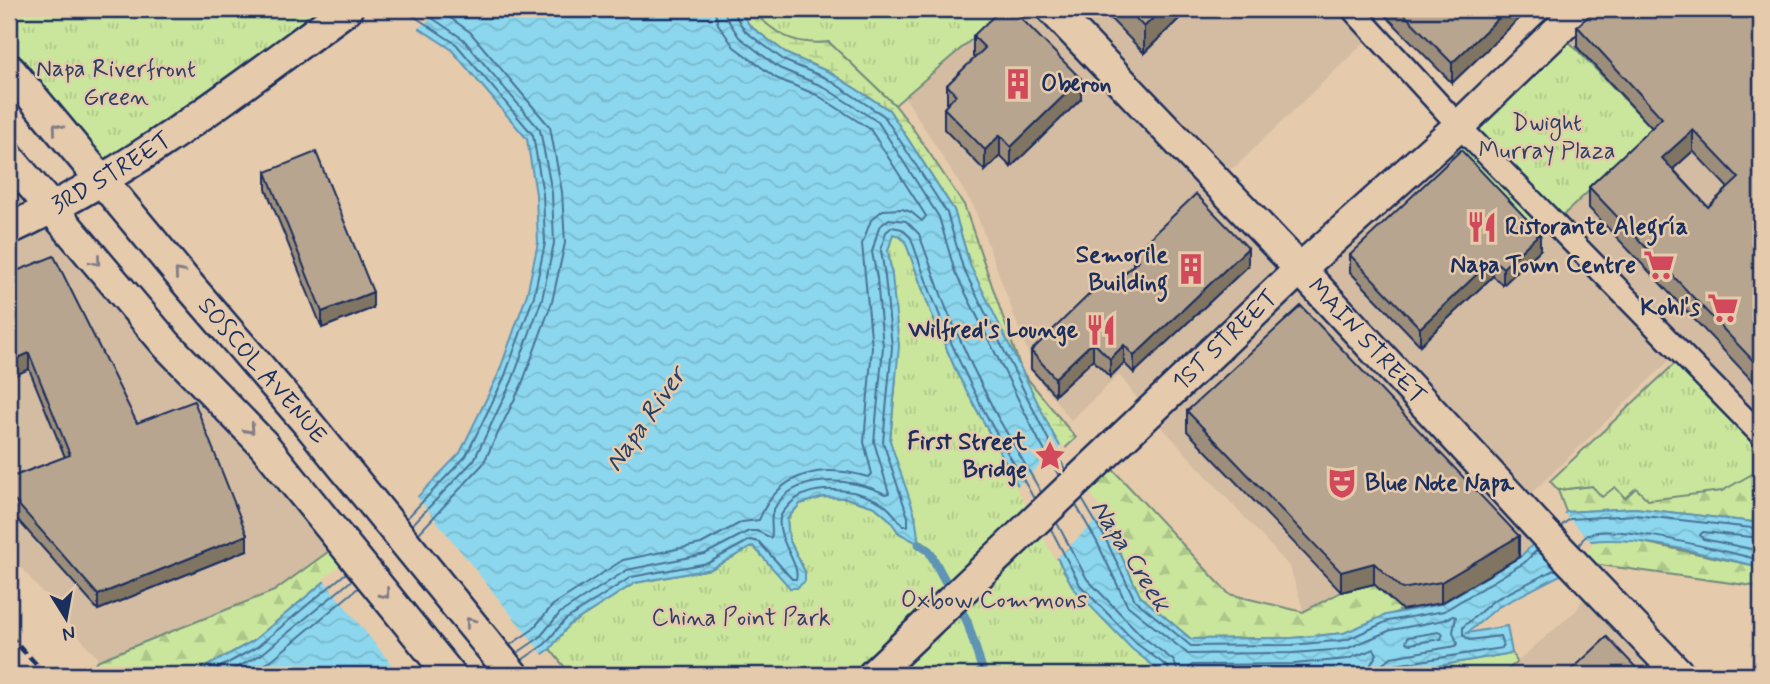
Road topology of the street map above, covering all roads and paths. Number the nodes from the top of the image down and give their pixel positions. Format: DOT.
graph roads {
  1 [pos="346,9"];
  2 [pos="1052,9"];
  3 [pos="1352,9"];
  4 [pos="1580,9"];
  5 [pos="9,69"];
  6 [pos="1459,126"];
  7 [pos="9,158"];
  8 [pos="101,180"];
  9 [pos="52,209"];
  10 [pos="9,229"];
  11 [pos="1300,269"];
  12 [pos="1761,435"];
  13 [pos="450,675"];
  14 [pos="513,675"];
  15 [pos="873,675"];
  16 [pos="1679,675"];
  1 -- 8 [label="main road, 3RD STREET"];
  2 -- 11 [label="main road, MAIN STREET"];
  3 -- 6 [label="street"];
  4 -- 6 [label="main road, 1ST STREET"];
  8 -- 5 [label="main road, SOSCOL AVENUE, one-way"];
  6 -- 11 [label="main road, 1ST STREET"];
  6 -- 12 [label="street"];
  7 -- 9 [label="main road, SOSCOL AVENUE"];
  8 -- 9 [label="main road, 3RD STREET"];
  14 -- 8 [label="main road, SOSCOL AVENUE, one-way"];
  9 -- 10 [label="main road, 3RD STREET"];
  9 -- 13 [label="main road, SOSCOL AVENUE, one-way"];
  11 -- 15 [label="main road, 1ST STREET"];
  11 -- 16 [label="main road, MAIN STREET"];
}
